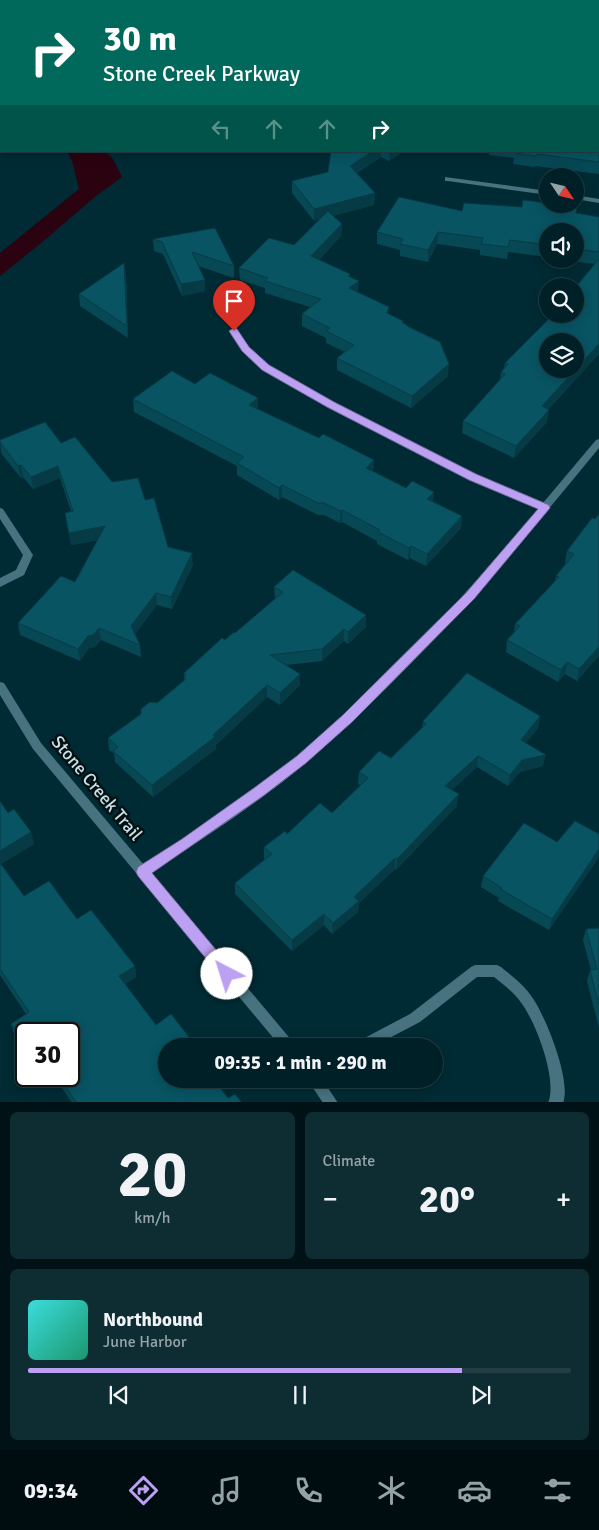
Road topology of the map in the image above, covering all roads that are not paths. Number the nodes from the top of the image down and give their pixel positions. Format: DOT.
graph roads {
  1 [pos="448,179"];
  2 [pos="539,192"];
  3 [pos="584,198"];
  4 [pos="599,201"];
  5 [pos="234,331"];
  6 [pos="599,442"];
  7 [pos="545,508"];
  8 [pos="0,511"];
  9 [pos="0,583"];
  10 [pos="0,686"];
  11 [pos="143,872"];
  12 [pos="281,1038"];
  13 [pos="377,1038"];
  14 [pos="321,1088"];
  15 [pos="331,1102"];
  16 [pos="555,1102"];
  1 -- 2 [label="street"];
  3 -- 4 [label="street"];
  5 -- 7 [label="street"];
  6 -- 7 [label="street"];
  7 -- 11 [label="street"];
  8 -- 9 [label="street"];
  10 -- 11 [label="street, Stone Creek Trail"];
  11 -- 12 [label="street, Stone Creek Trail"];
  13 -- 16 [label="street"];
  14 -- 15 [label="street"];
}
